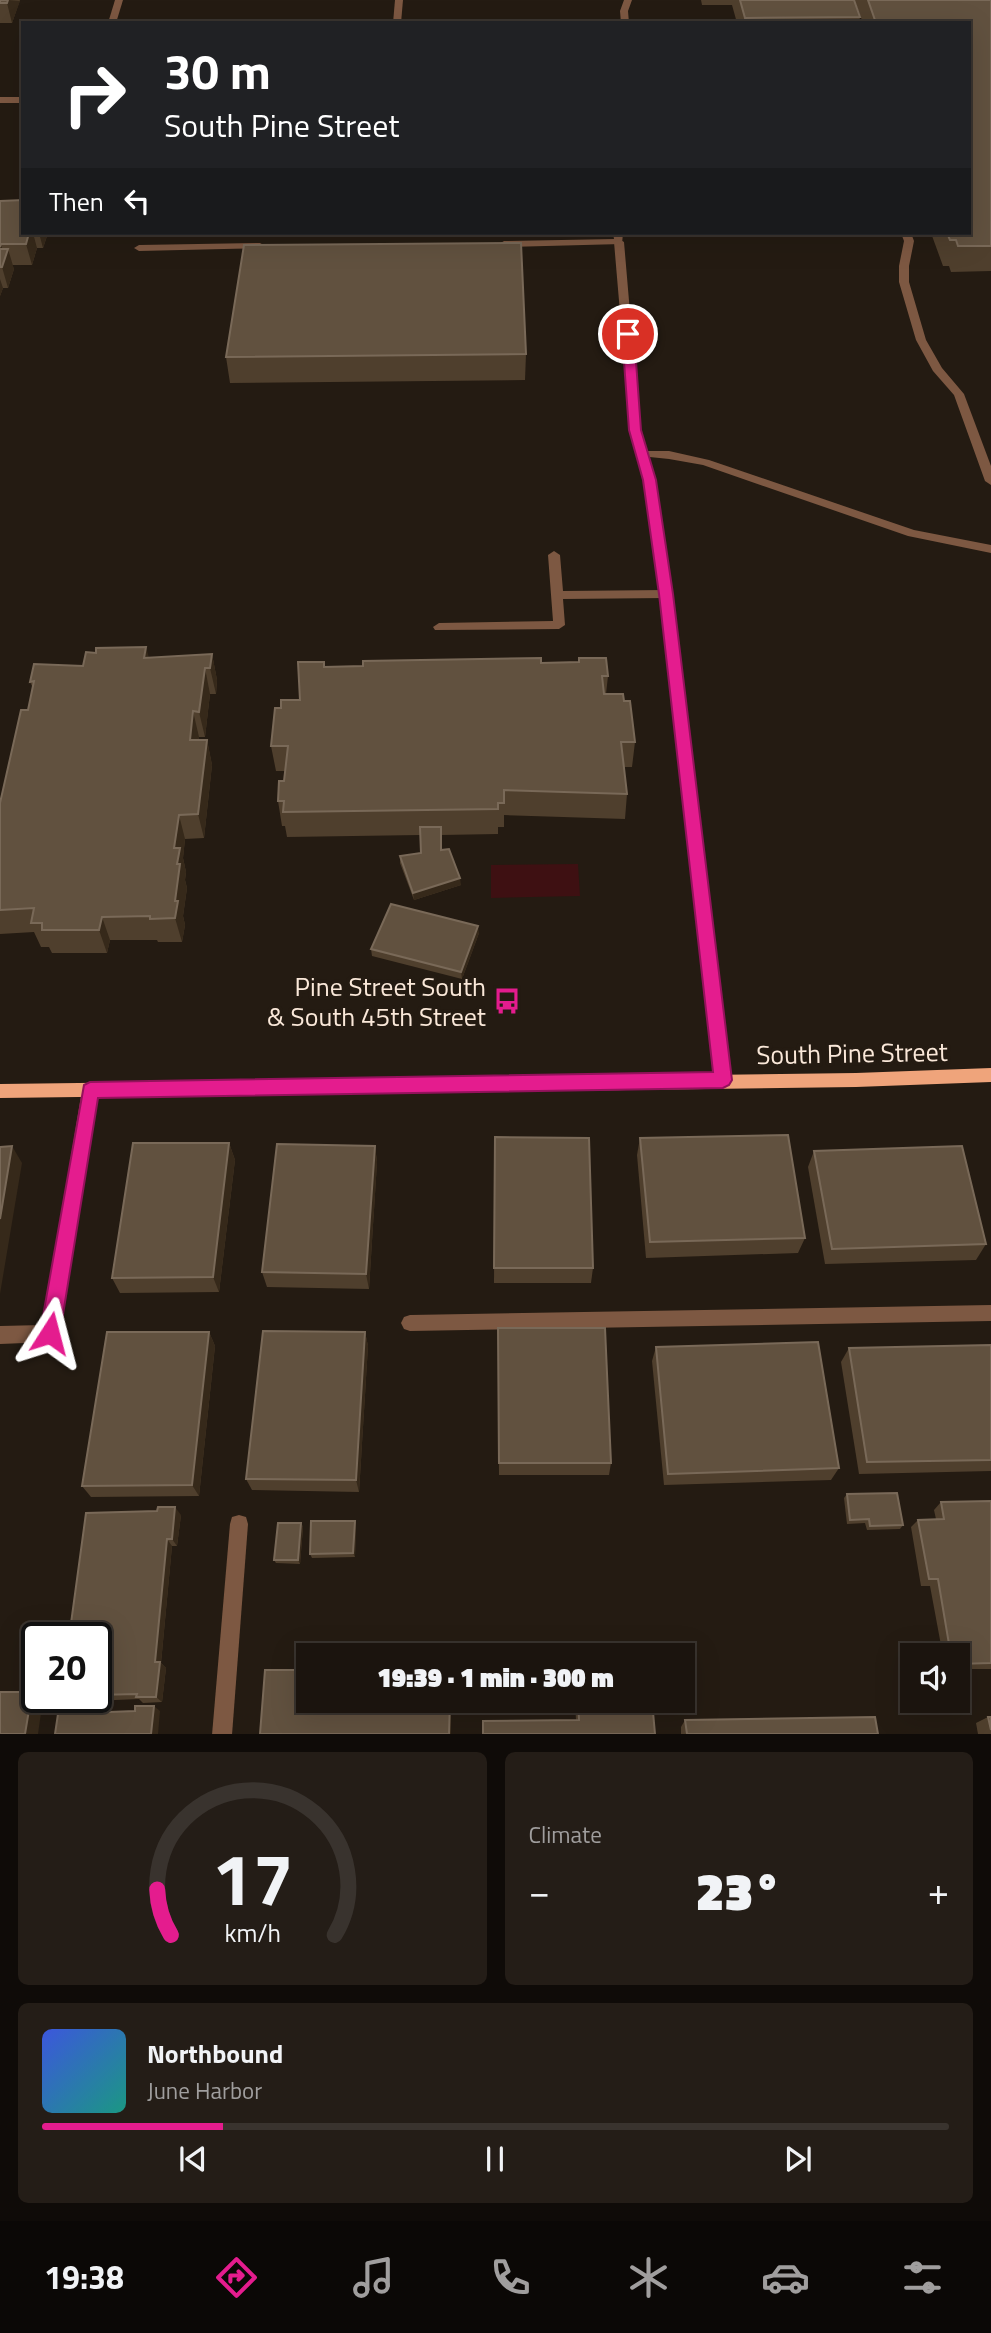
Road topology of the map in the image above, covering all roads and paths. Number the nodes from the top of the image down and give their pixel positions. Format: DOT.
graph roads {
  1 [pos="119,0"];
  2 [pos="399,0"];
  3 [pos="628,0"];
  4 [pos="113,21"];
  5 [pos="397,21"];
  6 [pos="625,21"];
  7 [pos="0,100"];
  8 [pos="21,100"];
  9 [pos="907,235"];
  10 [pos="618,238"];
  11 [pos="489,244"];
  12 [pos="270,246"];
  13 [pos="139,248"];
  14 [pos="644,454"];
  15 [pos="991,481"];
  16 [pos="991,549"];
  17 [pos="554,555"];
  18 [pos="666,594"];
  19 [pos="557,595"];
  20 [pos="439,627"];
  21 [pos="991,1075"];
  22 [pos="723,1080"];
  23 [pos="90,1090"];
  24 [pos="0,1091"];
  25 [pos="991,1313"];
  26 [pos="410,1323"];
  27 [pos="0,1335"];
  28 [pos="239,1524"];
  29 [pos="222,1734"];
  1 -- 4 [label="street"];
  2 -- 5 [label="street"];
  3 -- 6 [label="street"];
  7 -- 8 [label="street"];
  9 -- 15 [label="street"];
  10 -- 11 [label="street"];
  10 -- 14 [label="street"];
  12 -- 13 [label="street"];
  14 -- 16 [label="street"];
  14 -- 18 [label="street"];
  17 -- 19 [label="street"];
  18 -- 19 [label="street"];
  18 -- 22 [label="street"];
  19 -- 20 [label="street"];
  21 -- 22 [label="main road, South Pine Street"];
  22 -- 23 [label="main road, South Pine Street"];
  23 -- 24 [label="main road, South Pine Street"];
  23 -- 27 [label="street"];
  25 -- 26 [label="street"];
  28 -- 29 [label="street"];
}
